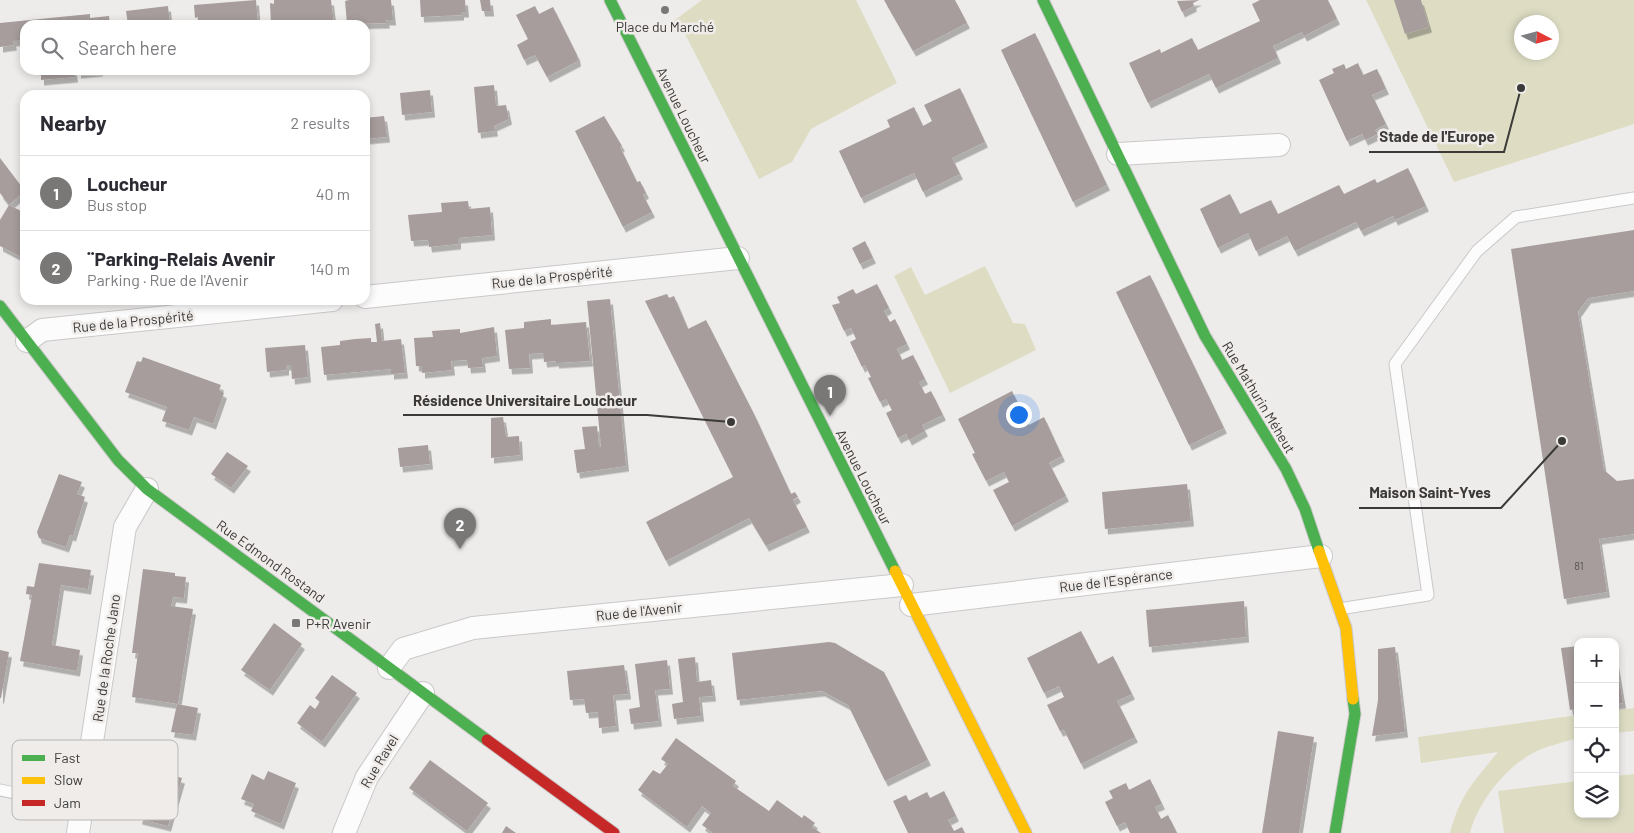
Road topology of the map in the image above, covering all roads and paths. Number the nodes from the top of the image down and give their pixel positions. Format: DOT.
graph roads {
  1 [pos="610,0"];
  2 [pos="1043,0"];
  3 [pos="1279,145"];
  4 [pos="1118,154"];
  5 [pos="1634,198"];
  6 [pos="738,258"];
  7 [pos="370,296"];
  8 [pos="284,305"];
  9 [pos="0,306"];
  10 [pos="27,341"];
  11 [pos="147,489"];
  12 [pos="1321,556"];
  13 [pos="906,595"];
  14 [pos="1339,609"];
  15 [pos="390,668"];
  16 [pos="423,693"];
  17 [pos="94,740"];
  18 [pos="81,820"];
  19 [pos="78,833"];
  20 [pos="344,833"];
  21 [pos="614,833"];
  22 [pos="1026,833"];
  23 [pos="1335,833"];
  1 -- 6 [label="street, Avenue Loucheur"];
  2 -- 4 [label="street, Rue Mathurin Méheut"];
  3 -- 4 [label="street"];
  4 -- 12 [label="street, Rue Mathurin Méheut"];
  5 -- 14 [label="lane"];
  6 -- 7 [label="street, Rue de la Prospérité"];
  6 -- 13 [label="street, Avenue Loucheur"];
  8 -- 10 [label="street, Rue de la Prospérité"];
  9 -- 10 [label="street, Rue Edmond Rostand"];
  10 -- 11 [label="street, Rue Edmond Rostand"];
  11 -- 15 [label="street, Rue Edmond Rostand"];
  11 -- 17 [label="street, Rue de la Roche Jano"];
  12 -- 13 [label="street, Rue de l'Espérance"];
  12 -- 14 [label="street, Rue Mathurin Méheut"];
  13 -- 15 [label="street, Rue de l'Avenir"];
  13 -- 22 [label="street, Avenue Loucheur"];
  14 -- 23 [label="street, Rue Mathurin Méheut"];
  15 -- 16 [label="street, Rue Edmond Rostand"];
  16 -- 20 [label="street, Rue Ravel"];
  16 -- 21 [label="street, Rue Edmond Rostand"];
  18 -- 19 [label="street, Rue de la Roche Jano"];
}
